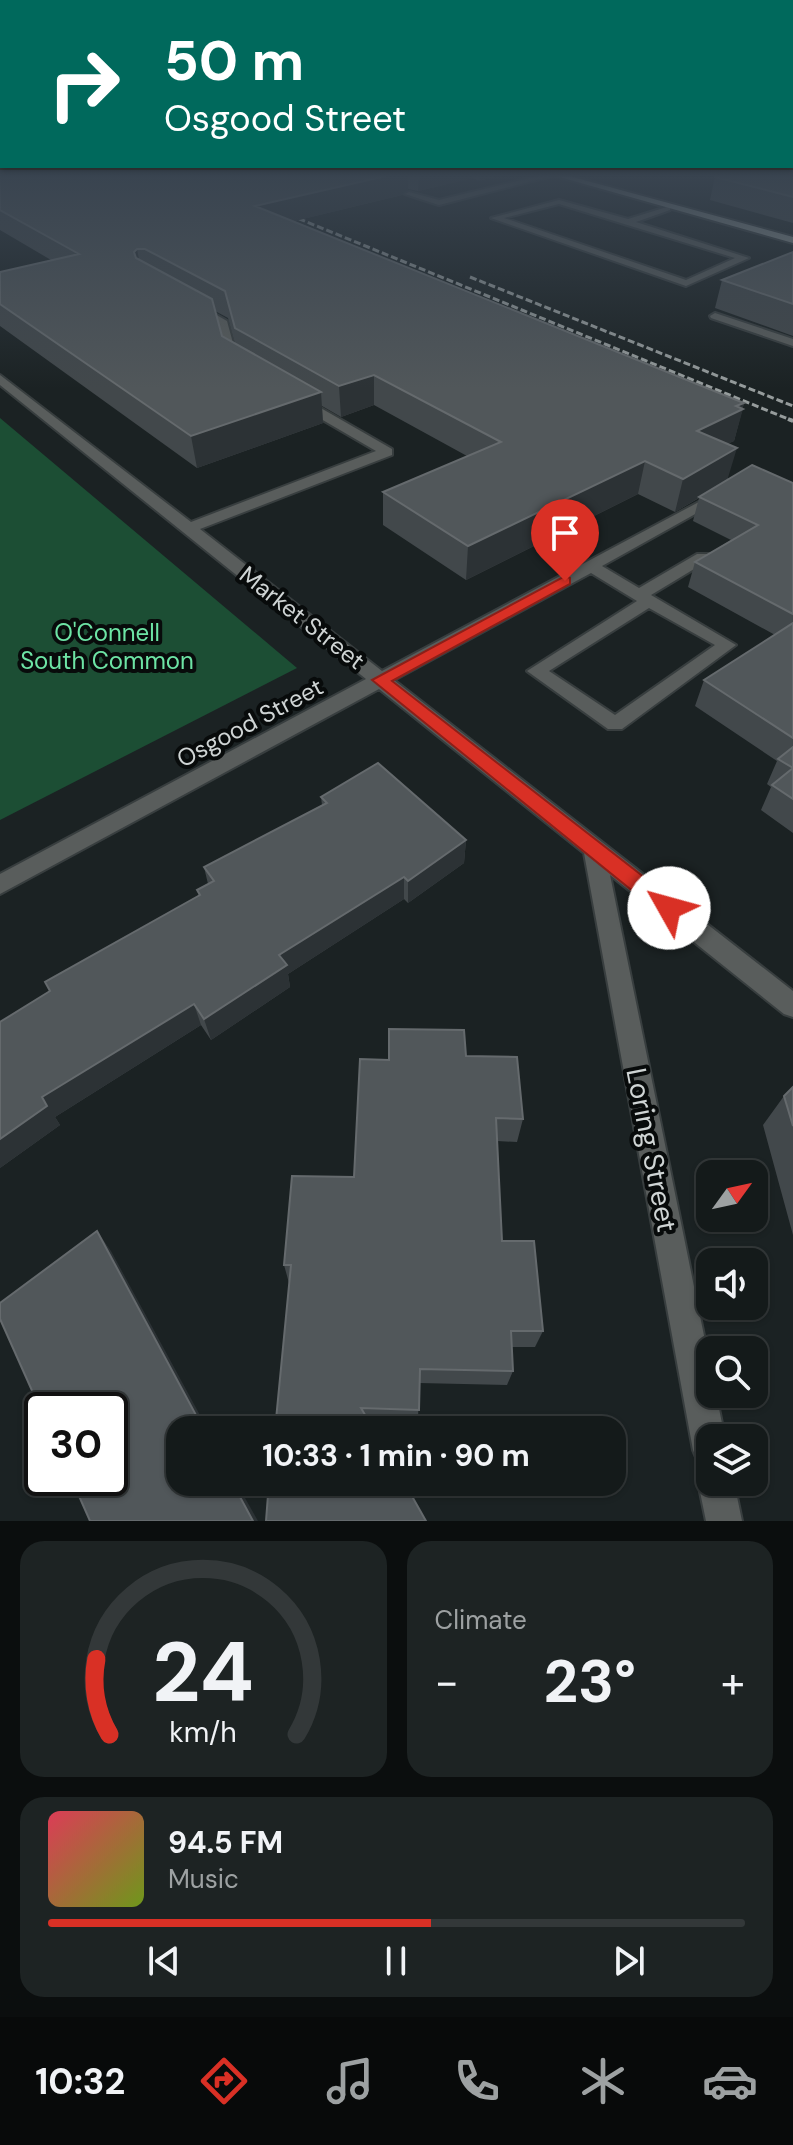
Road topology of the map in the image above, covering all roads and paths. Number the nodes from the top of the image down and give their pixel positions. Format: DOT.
graph roads {
  1 [pos="580,247"];
  2 [pos="708,247"];
  3 [pos="184,301"];
  4 [pos="715,316"];
  5 [pos="793,343"];
  6 [pos="244,369"];
  7 [pos="0,379"];
  8 [pos="283,391"];
  9 [pos="732,486"];
  10 [pos="188,528"];
  11 [pos="703,557"];
  12 [pos="592,567"];
  13 [pos="644,598"];
  14 [pos="380,680"];
  15 [pos="594,849"];
  16 [pos="0,885"];
  17 [pos="793,1006"];
  18 [pos="705,1424"];
  19 [pos="719,1496"];
  20 [pos="724,1521"];
  1 -- 2 [label="street"];
  3 -- 6 [label="street"];
  4 -- 5 [label="street"];
  7 -- 10 [label="street, Market Street"];
  8 -- 10 [label="street"];
  9 -- 12 [label="street, Osgood Street"];
  10 -- 14 [label="street, Market Street"];
  11 -- 13 [label="street"];
  12 -- 13 [label="street"];
  12 -- 14 [label="street, Osgood Street"];
  13 -- 13 [label="street"];
  14 -- 15 [label="street, Market Street"];
  14 -- 16 [label="street, Osgood Street"];
  15 -- 17 [label="street, Market Street"];
  15 -- 18 [label="street, Loring Street"];
  19 -- 20 [label="street"];
}
